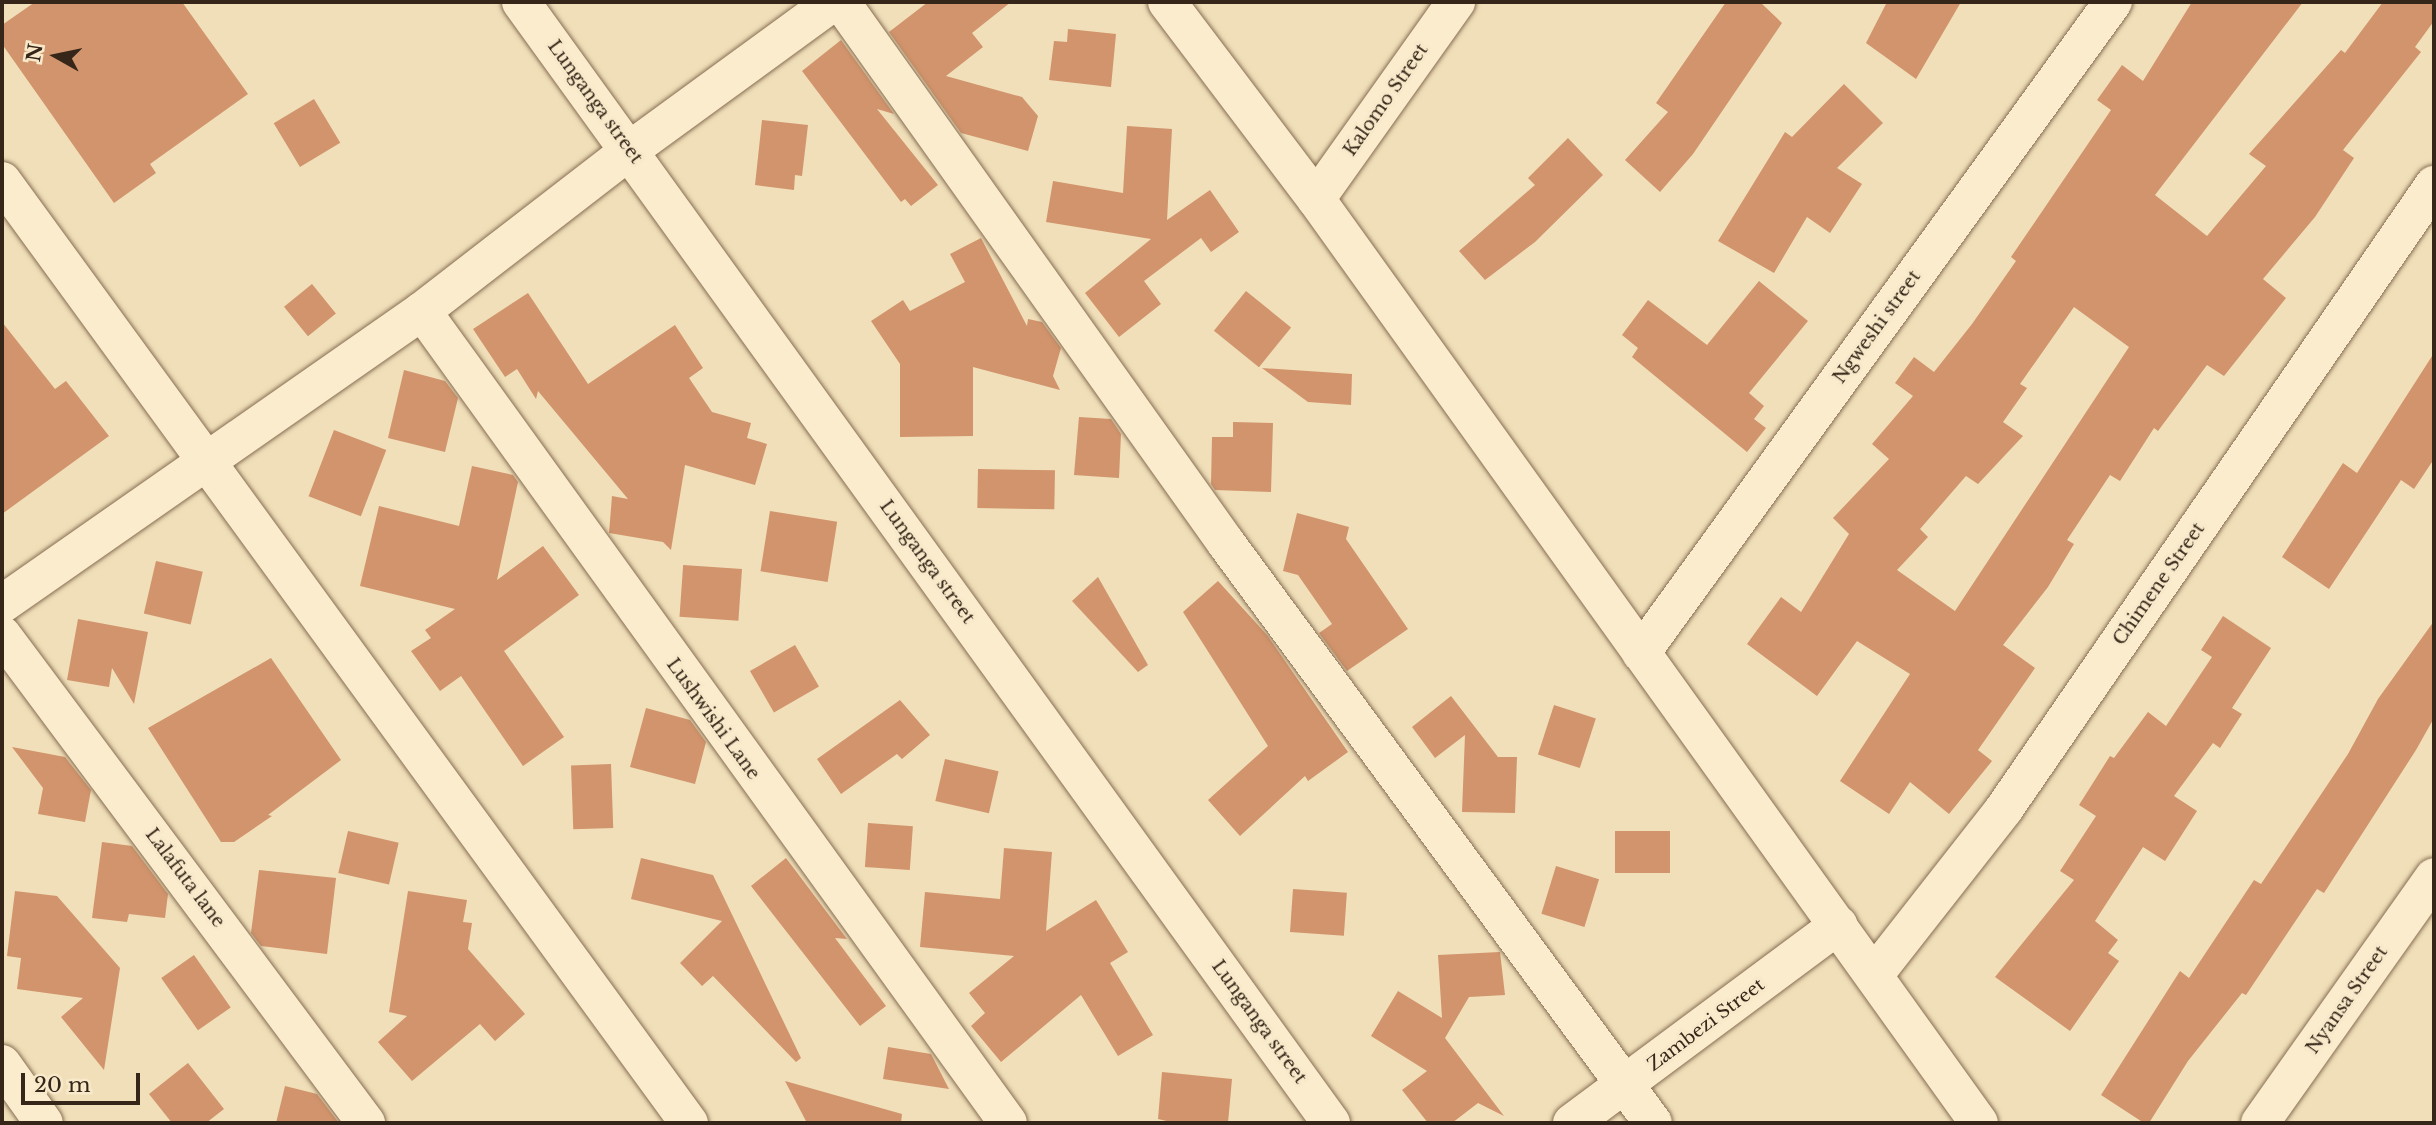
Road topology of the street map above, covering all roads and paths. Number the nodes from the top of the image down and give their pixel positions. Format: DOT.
graph roads {
  1 [pos="521,2"];
  2 [pos="833,2"];
  3 [pos="841,2"];
  4 [pos="1167,2"];
  5 [pos="1456,2"];
  6 [pos="2113,2"];
  7 [pos="630,150"];
  8 [pos="2,181"];
  9 [pos="2434,186"];
  10 [pos="1316,198"];
  11 [pos="422,312"];
  12 [pos="203,460"];
  13 [pos="2,604"];
  14 [pos="2,635"];
  15 [pos="1641,653"];
  16 [pos="2434,877"];
  17 [pos="1839,925"];
  18 [pos="1874,975"];
  19 [pos="2,1064"];
  20 [pos="1626,1086"];
  21 [pos="44,1123"];
  22 [pos="366,1123"];
  23 [pos="689,1123"];
  24 [pos="1008,1123"];
  25 [pos="1332,1123"];
  26 [pos="1572,1123"];
  27 [pos="1653,1123"];
  28 [pos="1979,1123"];
  29 [pos="2260,1123"];
  1 -- 7 [label="street, Lunganga street"];
  2 -- 7 [label="street"];
  3 -- 20 [label="street"];
  4 -- 10 [label="street"];
  5 -- 10 [label="street, Kalomo Street"];
  6 -- 15 [label="street, Ngweshi street"];
  7 -- 11 [label="street"];
  7 -- 25 [label="street, Lunganga street"];
  8 -- 12 [label="street"];
  9 -- 18 [label="street, Chimene Street"];
  10 -- 15 [label="street"];
  11 -- 12 [label="street"];
  11 -- 24 [label="street, Lushwishi Lane"];
  12 -- 13 [label="street"];
  12 -- 23 [label="street"];
  14 -- 22 [label="street, Lalafuta lane"];
  15 -- 17 [label="street"];
  16 -- 29 [label="street, Nyansa Street"];
  17 -- 18 [label="street"];
  17 -- 20 [label="street, Zambezi Street"];
  18 -- 28 [label="street"];
  19 -- 21 [label="street"];
  20 -- 26 [label="street, Zambezi Street"];
  20 -- 27 [label="street"];
}
